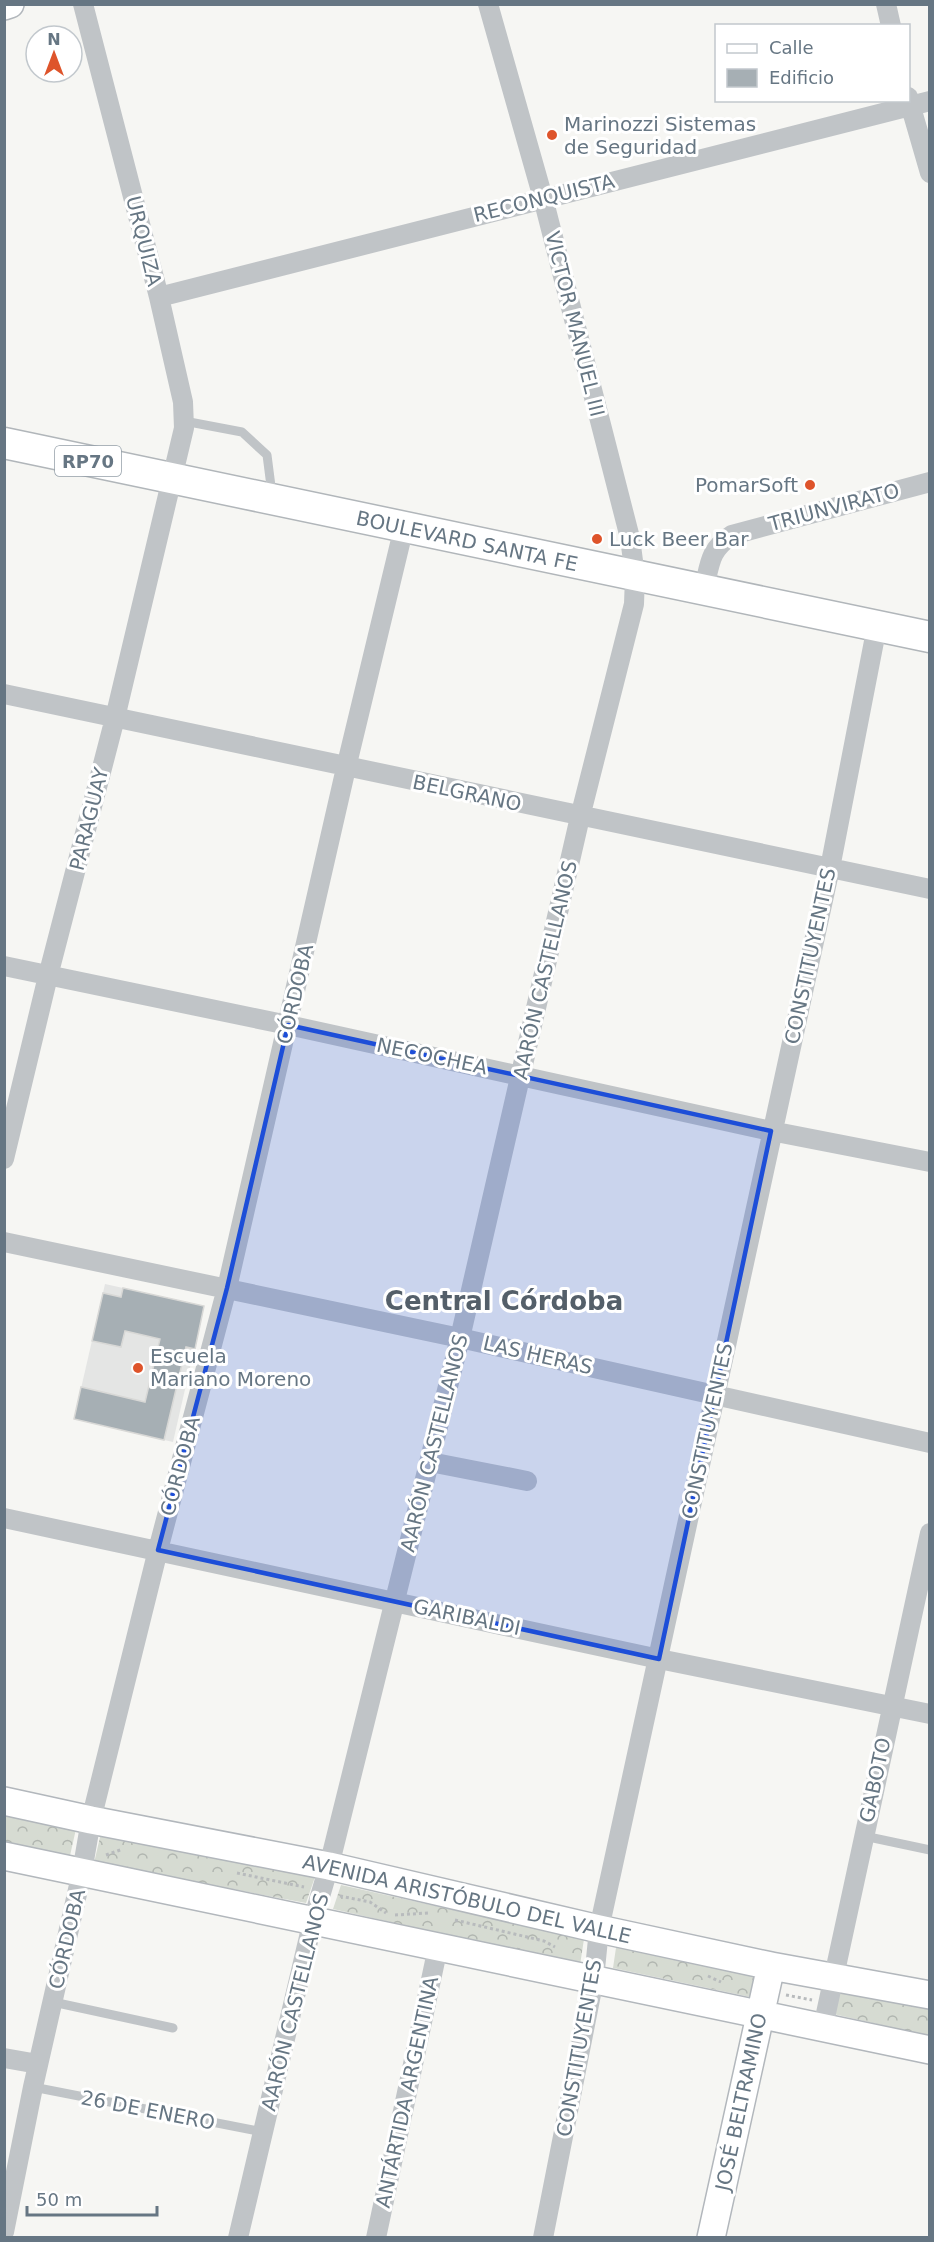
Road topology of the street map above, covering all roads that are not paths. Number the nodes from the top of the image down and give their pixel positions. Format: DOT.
graph roads {
  1 [pos="10,4"];
  2 [pos="83,4"];
  3 [pos="488,4"];
  4 [pos="886,4"];
  5 [pos="4,6"];
  6 [pos="891,24"];
  7 [pos="916,101"];
  8 [pos="930,173"];
  9 [pos="543,198"];
  10 [pos="159,297"];
  11 [pos="184,421"];
  12 [pos="4,443"];
  13 [pos="172,478"];
  14 [pos="930,482"];
  15 [pos="272,500"];
  16 [pos="404,527"];
  17 [pos="635,576"];
  18 [pos="704,589"];
  19 [pos="877,626"];
  20 [pos="930,637"];
  21 [pos="4,694"];
  22 [pos="115,718"];
  23 [pos="346,768"];
  24 [pos="580,817"];
  25 [pos="830,868"];
  26 [pos="930,889"];
  27 [pos="4,966"];
  28 [pos="48,976"];
  29 [pos="288,1025"];
  30 [pos="521,1076"];
  31 [pos="771,1131"];
  32 [pos="4,1159"];
  33 [pos="930,1161"];
  34 [pos="4,1242"];
  35 [pos="227,1288"];
  36 [pos="460,1338"];
  37 [pos="715,1395"];
  38 [pos="930,1443"];
  39 [pos="430,1462"];
  40 [pos="527,1481"];
  41 [pos="4,1518"];
  42 [pos="930,1533"];
  43 [pos="158,1550"];
  44 [pos="396,1601"];
  45 [pos="659,1659"];
  46 [pos="891,1706"];
  47 [pos="930,1714"];
  48 [pos="4,1801"];
  49 [pos="91,1820"];
  50 [pos="863,1836"];
  51 [pos="930,1850"];
  52 [pos="4,1856"];
  53 [pos="84,1862"];
  54 [pos="326,1879"];
  55 [pos="313,1920"];
  56 [pos="599,1929"];
  57 [pos="438,1947"];
  58 [pos="771,1966"];
  59 [pos="595,1969"];
  60 [pos="834,1977"];
  61 [pos="930,1995"];
  62 [pos="53,2002"];
  63 [pos="760,2014"];
  64 [pos="823,2027"];
  65 [pos="173,2028"];
  66 [pos="930,2050"];
  67 [pos="4,2058"];
  68 [pos="38,2064"];
  69 [pos="33,2087"];
  70 [pos="263,2132"];
  71 [pos="4,2232"];
  72 [pos="238,2238"];
  73 [pos="376,2238"];
  74 [pos="543,2238"];
  75 [pos="711,2238"];
  1 -- 5 [label="street"];
  2 -- 10 [label="street, URQUIZA"];
  3 -- 9 [label="street, VICTOR MANUEL III"];
  4 -- 6 [label="street"];
  7 -- 8 [label="street"];
  7 -- 9 [label="street, RECONQUISTA"];
  9 -- 10 [label="street, RECONQUISTA"];
  9 -- 17 [label="street, VICTOR MANUEL III"];
  10 -- 11 [label="street, URQUIZA"];
  11 -- 13 [label="street, URQUIZA"];
  11 -- 15 [label="lane"];
  12 -- 13 [label="main road, BOULEVARD SANTA FE / RP70"];
  13 -- 15 [label="main road, BOULEVARD SANTA FE / RP70"];
  13 -- 22 [label="street, PARAGUAY"];
  14 -- 18 [label="street, TRIUNVIRATO"];
  15 -- 16 [label="main road, BOULEVARD SANTA FE / RP70"];
  16 -- 17 [label="main road, BOULEVARD SANTA FE / RP70"];
  16 -- 23 [label="street, CÓRDOBA"];
  17 -- 18 [label="main road, BOULEVARD SANTA FE / RP70"];
  17 -- 24 [label="street, AARÓN CASTELLANOS"];
  18 -- 19 [label="main road, BOULEVARD SANTA FE / RP70"];
  19 -- 20 [label="main road, BOULEVARD SANTA FE / RP70"];
  19 -- 25 [label="street, CONSTITUYENTES"];
  21 -- 22 [label="street, BELGRANO"];
  22 -- 23 [label="street, BELGRANO"];
  22 -- 28 [label="street, PARAGUAY"];
  23 -- 24 [label="street, BELGRANO"];
  23 -- 29 [label="street, CÓRDOBA"];
  24 -- 25 [label="street, BELGRANO"];
  24 -- 30 [label="street, AARÓN CASTELLANOS"];
  25 -- 26 [label="street, BELGRANO"];
  25 -- 31 [label="street, CONSTITUYENTES"];
  27 -- 28 [label="street, NECOCHEA"];
  28 -- 29 [label="street, NECOCHEA"];
  28 -- 32 [label="street, PARAGUAY"];
  29 -- 30 [label="street, NECOCHEA"];
  29 -- 35 [label="street, CÓRDOBA"];
  30 -- 31 [label="street, NECOCHEA"];
  30 -- 36 [label="street, AARÓN CASTELLANOS"];
  31 -- 33 [label="street, NECOCHEA"];
  31 -- 37 [label="street, CONSTITUYENTES"];
  34 -- 35 [label="street, LAS HERAS"];
  35 -- 36 [label="street, LAS HERAS"];
  35 -- 43 [label="street, CÓRDOBA"];
  36 -- 37 [label="street, LAS HERAS"];
  36 -- 39 [label="street, AARÓN CASTELLANOS"];
  37 -- 38 [label="street, LAS HERAS"];
  37 -- 45 [label="street, CONSTITUYENTES"];
  39 -- 40 [label="street"];
  39 -- 44 [label="street, AARÓN CASTELLANOS"];
  41 -- 43 [label="street, GARIBALDI"];
  42 -- 46 [label="street, GABOTO"];
  43 -- 44 [label="street, GARIBALDI"];
  43 -- 49 [label="street, CÓRDOBA"];
  44 -- 45 [label="street, GARIBALDI"];
  44 -- 54 [label="street, AARÓN CASTELLANOS"];
  45 -- 46 [label="street, GARIBALDI"];
  45 -- 56 [label="street, CONSTITUYENTES"];
  46 -- 47 [label="street, GARIBALDI"];
  46 -- 50 [label="street, GABOTO"];
  48 -- 49 [label="street, AVENIDA ARISTÓBULO DEL VALLE"];
  49 -- 53 [label="street, CÓRDOBA"];
  49 -- 54 [label="street, AVENIDA ARISTÓBULO DEL VALLE"];
  50 -- 51 [label="lane"];
  50 -- 60 [label="street, GABOTO"];
  52 -- 53 [label="street"];
  53 -- 55 [label="street"];
  53 -- 62 [label="street, CÓRDOBA"];
  54 -- 55 [label="street, AARÓN CASTELLANOS"];
  54 -- 56 [label="street, AVENIDA ARISTÓBULO DEL VALLE"];
  55 -- 57 [label="street"];
  55 -- 70 [label="street, AARÓN CASTELLANOS"];
  56 -- 58 [label="street, AVENIDA ARISTÓBULO DEL VALLE"];
  56 -- 59 [label="street, CONSTITUYENTES"];
  57 -- 59 [label="street"];
  57 -- 73 [label="street, ANTÁRTIDA ARGENTINA"];
  58 -- 60 [label="street, AVENIDA ARISTÓBULO DEL VALLE"];
  58 -- 63 [label="street, JOSÉ BELTRAMINO"];
  59 -- 63 [label="street"];
  59 -- 74 [label="street, CONSTITUYENTES"];
  60 -- 61 [label="street, AVENIDA ARISTÓBULO DEL VALLE"];
  60 -- 64 [label="street, GABOTO"];
  62 -- 65 [label="lane"];
  62 -- 68 [label="street, CÓRDOBA"];
  63 -- 64 [label="street"];
  63 -- 75 [label="street, JOSÉ BELTRAMINO"];
  64 -- 66 [label="street"];
  67 -- 68 [label="street"];
  68 -- 69 [label="street, CÓRDOBA"];
  69 -- 70 [label="lane, 26 DE ENERO"];
  69 -- 71 [label="street, CÓRDOBA"];
  70 -- 72 [label="street, AARÓN CASTELLANOS"];
}
